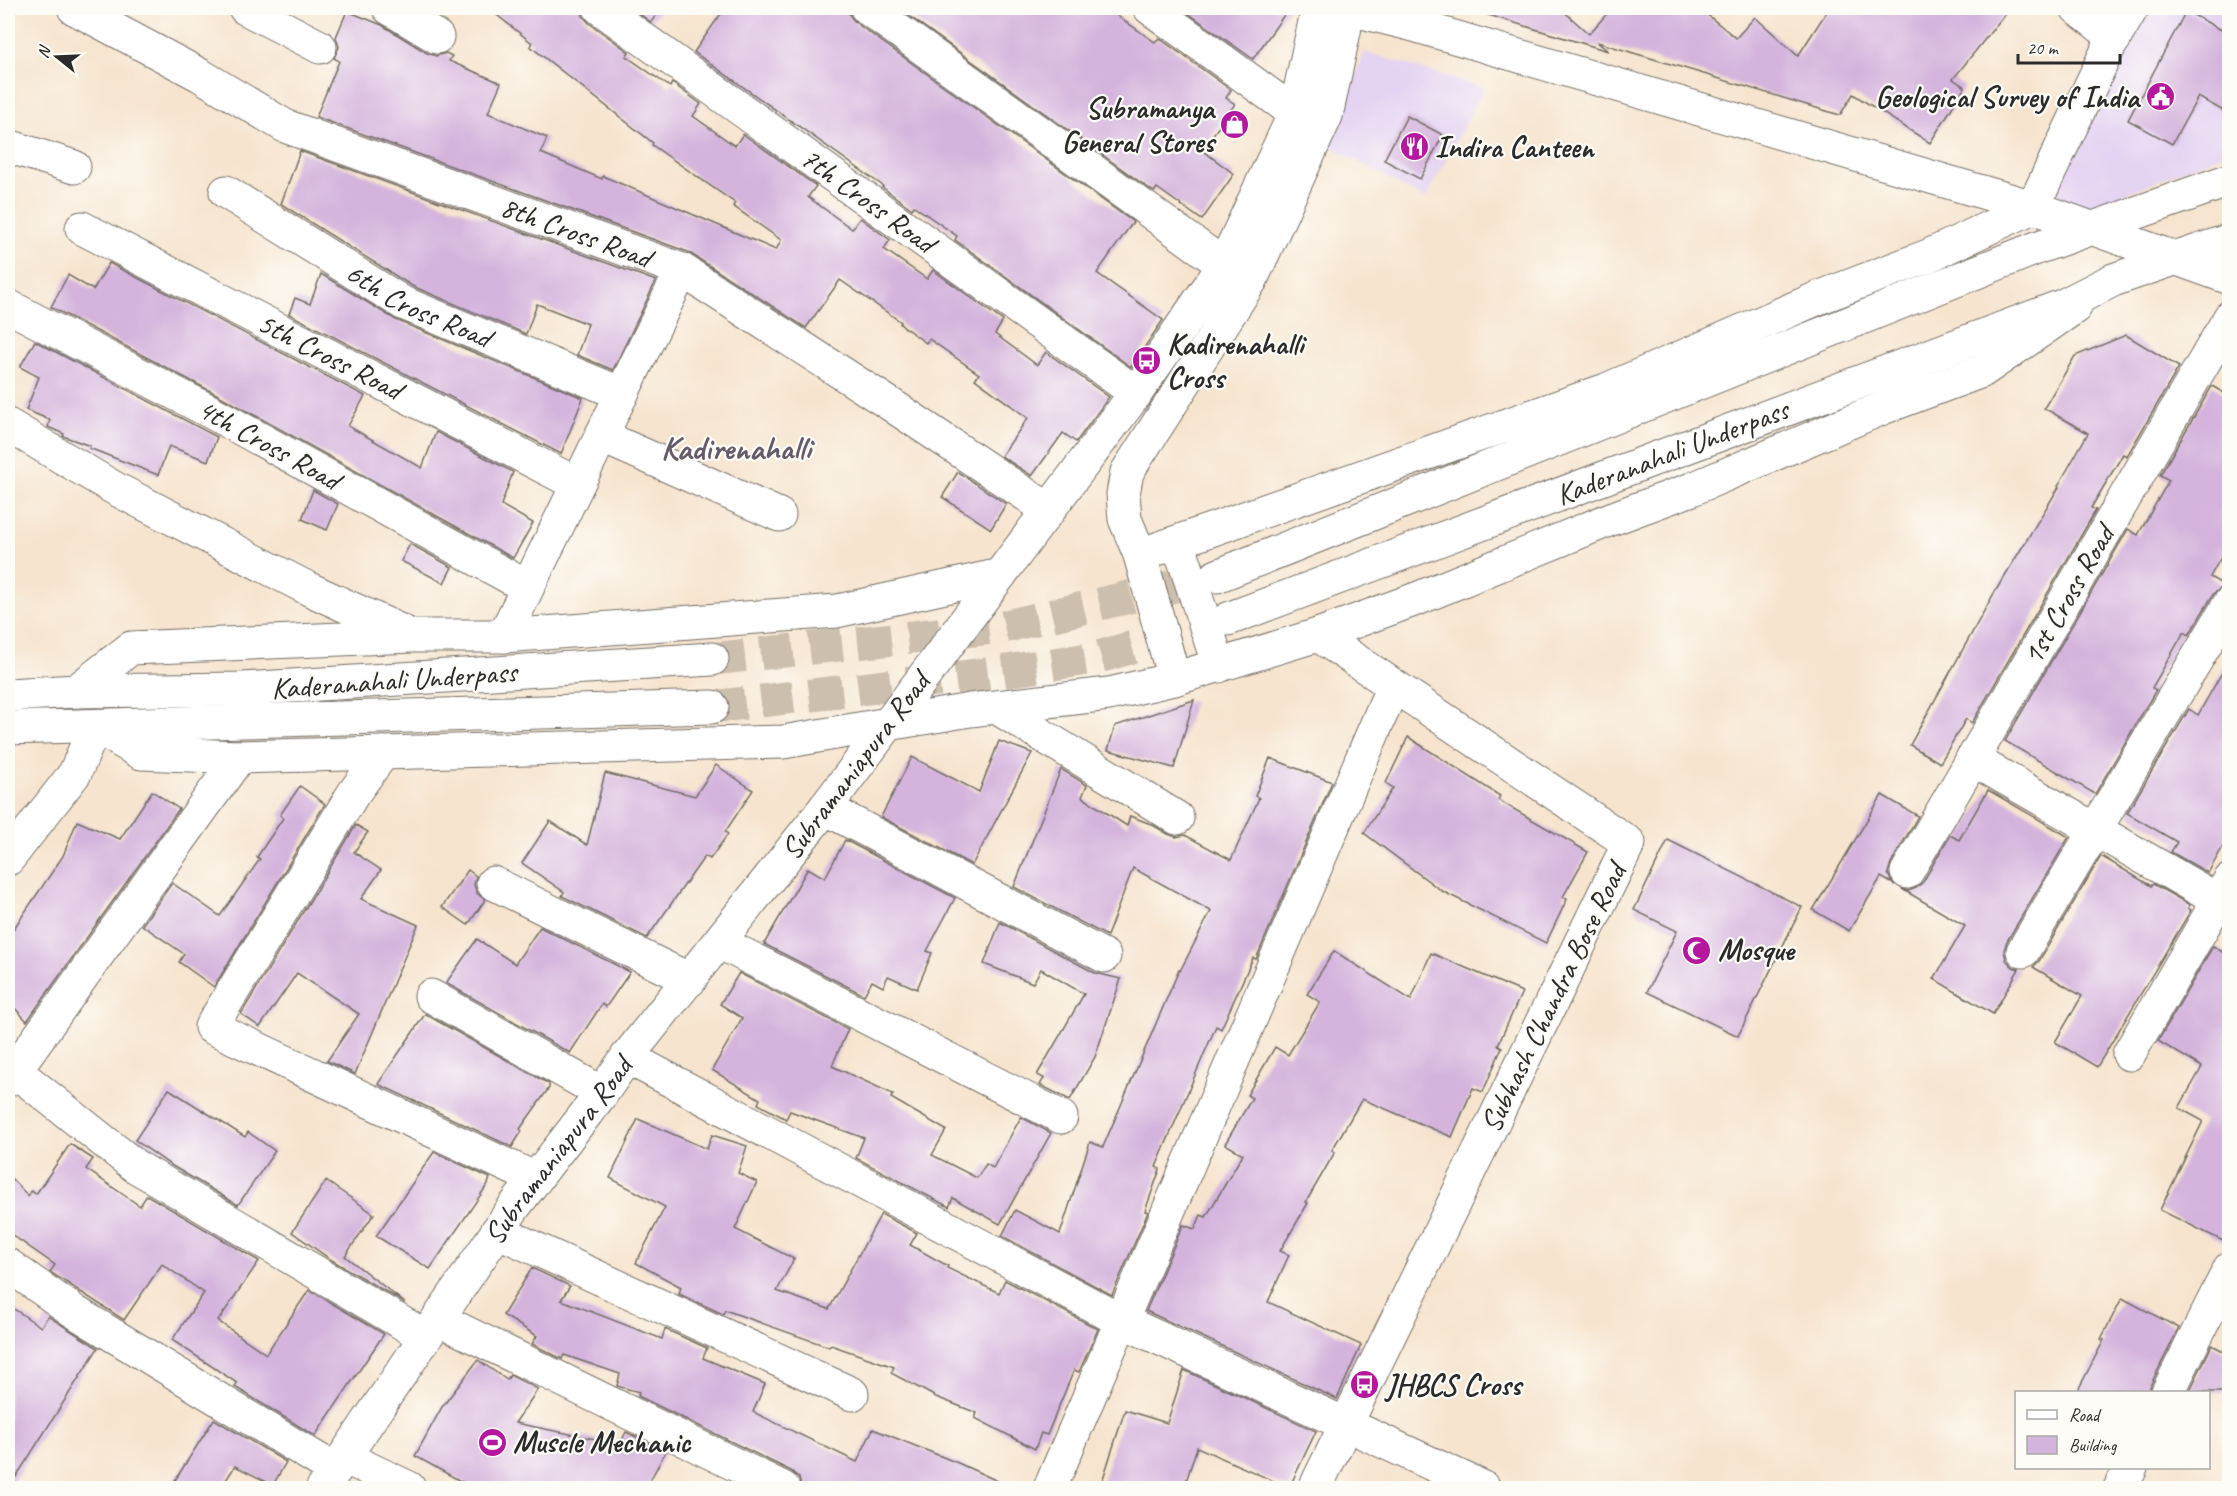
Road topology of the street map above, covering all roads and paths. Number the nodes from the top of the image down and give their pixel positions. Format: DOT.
graph roads {
  1 [pos="74,8"];
  2 [pos="245,8"];
  3 [pos="388,8"];
  4 [pos="600,8"];
  5 [pos="867,8"];
  6 [pos="1150,8"];
  7 [pos="1318,8"];
  8 [pos="1348,8"];
  9 [pos="2077,8"];
  10 [pos="2132,8"];
  11 [pos="437,36"];
  12 [pos="2115,38"];
  13 [pos="320,47"];
  14 [pos="1295,113"];
  15 [pos="8,146"];
  16 [pos="74,167"];
  17 [pos="2229,180"];
  18 [pos="226,192"];
  19 [pos="2033,207"];
  20 [pos="2091,227"];
  21 [pos="82,228"];
  22 [pos="2229,240"];
  23 [pos="2175,259"];
  24 [pos="1224,265"];
  25 [pos="682,270"];
  26 [pos="2229,278"];
  27 [pos="2113,280"];
  28 [pos="8,306"];
  29 [pos="2229,317"];
  30 [pos="1136,393"];
  31 [pos="622,394"];
  32 [pos="8,425"];
  33 [pos="601,436"];
  34 [pos="577,484"];
  35 [pos="1049,510"];
  36 [pos="780,514"];
  37 [pos="1178,542"];
  38 [pos="1140,555"];
  39 [pos="1000,575"];
  40 [pos="1217,576"];
  41 [pos="527,587"];
  42 [pos="2229,603"];
  43 [pos="1228,619"];
  44 [pos="1318,635"];
  45 [pos="412,636"];
  46 [pos="504,636"];
  47 [pos="712,659"];
  48 [pos="1219,666"];
  49 [pos="1174,680"];
  50 [pos="1393,686"];
  51 [pos="76,692"];
  52 [pos="8,695"];
  53 [pos="712,706"];
  54 [pos="996,707"];
  55 [pos="890,722"];
  56 [pos="95,726"];
  57 [pos="8,728"];
  58 [pos="383,753"];
  59 [pos="239,757"];
  60 [pos="1972,759"];
  61 [pos="825,808"];
  62 [pos="1176,818"];
  63 [pos="2094,830"];
  64 [pos="8,859"];
  65 [pos="1907,872"];
  66 [pos="493,883"];
  67 [pos="2226,896"];
  68 [pos="719,942"];
  69 [pos="2023,951"];
  70 [pos="1104,956"];
  71 [pos="690,980"];
  72 [pos="431,996"];
  73 [pos="2129,1054"];
  74 [pos="627,1057"];
  75 [pos="11,1075"];
  76 [pos="602,1093"];
  77 [pos="1061,1117"];
  78 [pos="536,1179"];
  79 [pos="497,1231"];
  80 [pos="8,1265"];
  81 [pos="2229,1268"];
  82 [pos="1122,1321"];
  83 [pos="432,1328"];
  84 [pos="2168,1391"];
  85 [pos="852,1394"];
  86 [pos="1346,1424"];
  87 [pos="2130,1469"];
  88 [pos="334,1472"];
  89 [pos="409,1488"];
  90 [pos="783,1488"];
  91 [pos="1050,1488"];
  92 [pos="1315,1488"];
  93 [pos="1484,1488"];
  94 [pos="2120,1488"];
  1 -- 25 [label="main road, 8th Cross Road"];
  2 -- 13 [label="main road"];
  3 -- 11 [label="main road"];
  4 -- 30 [label="main road, 7th Cross Road"];
  5 -- 24 [label="main road"];
  6 -- 14 [label="main road"];
  7 -- 14 [label="main road, Subramaniapura Road"];
  8 -- 19 [label="main road"];
  8 -- 38 [label="main road"];
  9 -- 12 [label="main road"];
  10 -- 12 [label="main road"];
  12 -- 19 [label="main road"];
  14 -- 24 [label="main road, Subramaniapura Road"];
  15 -- 16 [label="main road"];
  17 -- 20 [label="main road, Kaderanahali Underpass"];
  18 -- 31 [label="main road, 6th Cross Road"];
  19 -- 20 [label="main road"];
  19 -- 37 [label="main road"];
  20 -- 23 [label="main road"];
  20 -- 40 [label="main road, Kaderanahali Underpass"];
  21 -- 34 [label="main road, 5th Cross Road"];
  22 -- 23 [label="main road"];
  23 -- 26 [label="main road"];
  23 -- 27 [label="main road"];
  24 -- 30 [label="main road, Subramaniapura Road"];
  25 -- 31 [label="main road"];
  25 -- 35 [label="main road, 8th Cross Road"];
  27 -- 43 [label="main road, Kaderanahali Underpass"];
  27 -- 44 [label="main road"];
  28 -- 41 [label="main road, 4th Cross Road"];
  29 -- 60 [label="main road, 1st Cross Road"];
  30 -- 35 [label="main road, Subramaniapura Road"];
  31 -- 33 [label="main road"];
  32 -- 45 [label="main road"];
  33 -- 34 [label="main road"];
  33 -- 36 [label="main road"];
  34 -- 41 [label="main road"];
  35 -- 39 [label="main road, Subramaniapura Road"];
  37 -- 38 [label="main road"];
  37 -- 48 [label="main road"];
  38 -- 49 [label="main road"];
  39 -- 46 [label="main road"];
  39 -- 55 [label="main road, Subramaniapura Road"];
  41 -- 46 [label="main road"];
  42 -- 63 [label="main road"];
  44 -- 48 [label="main road"];
  44 -- 50 [label="main road, Subhash Chandra Bose Road"];
  45 -- 46 [label="main road"];
  45 -- 51 [label="main road"];
  47 -- 51 [label="main road, Kaderanahali Underpass"];
  48 -- 49 [label="main road"];
  49 -- 54 [label="main road"];
  50 -- 82 [label="main road"];
  50 -- 86 [label="main road, Subhash Chandra Bose Road"];
  51 -- 52 [label="main road, Kaderanahali Underpass"];
  53 -- 56 [label="main road, Kaderanahali Underpass"];
  54 -- 55 [label="main road"];
  54 -- 62 [label="main road"];
  55 -- 58 [label="main road"];
  55 -- 61 [label="main road, Subramaniapura Road"];
  56 -- 57 [label="main road, Kaderanahali Underpass"];
  56 -- 59 [label="main road"];
  56 -- 64 [label="main road"];
  58 -- 59 [label="main road"];
  58 -- 78 [label="main road"];
  59 -- 75 [label="main road"];
  60 -- 63 [label="main road"];
  60 -- 65 [label="main road, 1st Cross Road"];
  61 -- 68 [label="main road, Subramaniapura Road"];
  61 -- 70 [label="main road"];
  63 -- 67 [label="main road"];
  63 -- 69 [label="main road"];
  66 -- 71 [label="main road"];
  67 -- 73 [label="main road"];
  68 -- 71 [label="main road, Subramaniapura Road"];
  68 -- 77 [label="main road"];
  71 -- 74 [label="main road, Subramaniapura Road"];
  72 -- 76 [label="main road"];
  74 -- 76 [label="main road, Subramaniapura Road"];
  74 -- 82 [label="main road"];
  75 -- 83 [label="main road"];
  76 -- 78 [label="main road, Subramaniapura Road"];
  78 -- 79 [label="main road, Subramaniapura Road"];
  79 -- 83 [label="main road, Subramaniapura Road"];
  79 -- 85 [label="main road"];
  80 -- 88 [label="main road"];
  81 -- 84 [label="main road"];
  82 -- 86 [label="main road"];
  82 -- 91 [label="main road"];
  83 -- 88 [label="main road, Subramaniapura Road"];
  83 -- 90 [label="main road"];
  86 -- 92 [label="main road, Subhash Chandra Bose Road"];
  86 -- 93 [label="main road"];
  87 -- 94 [label="main road"];
  88 -- 89 [label="main road"];
}
